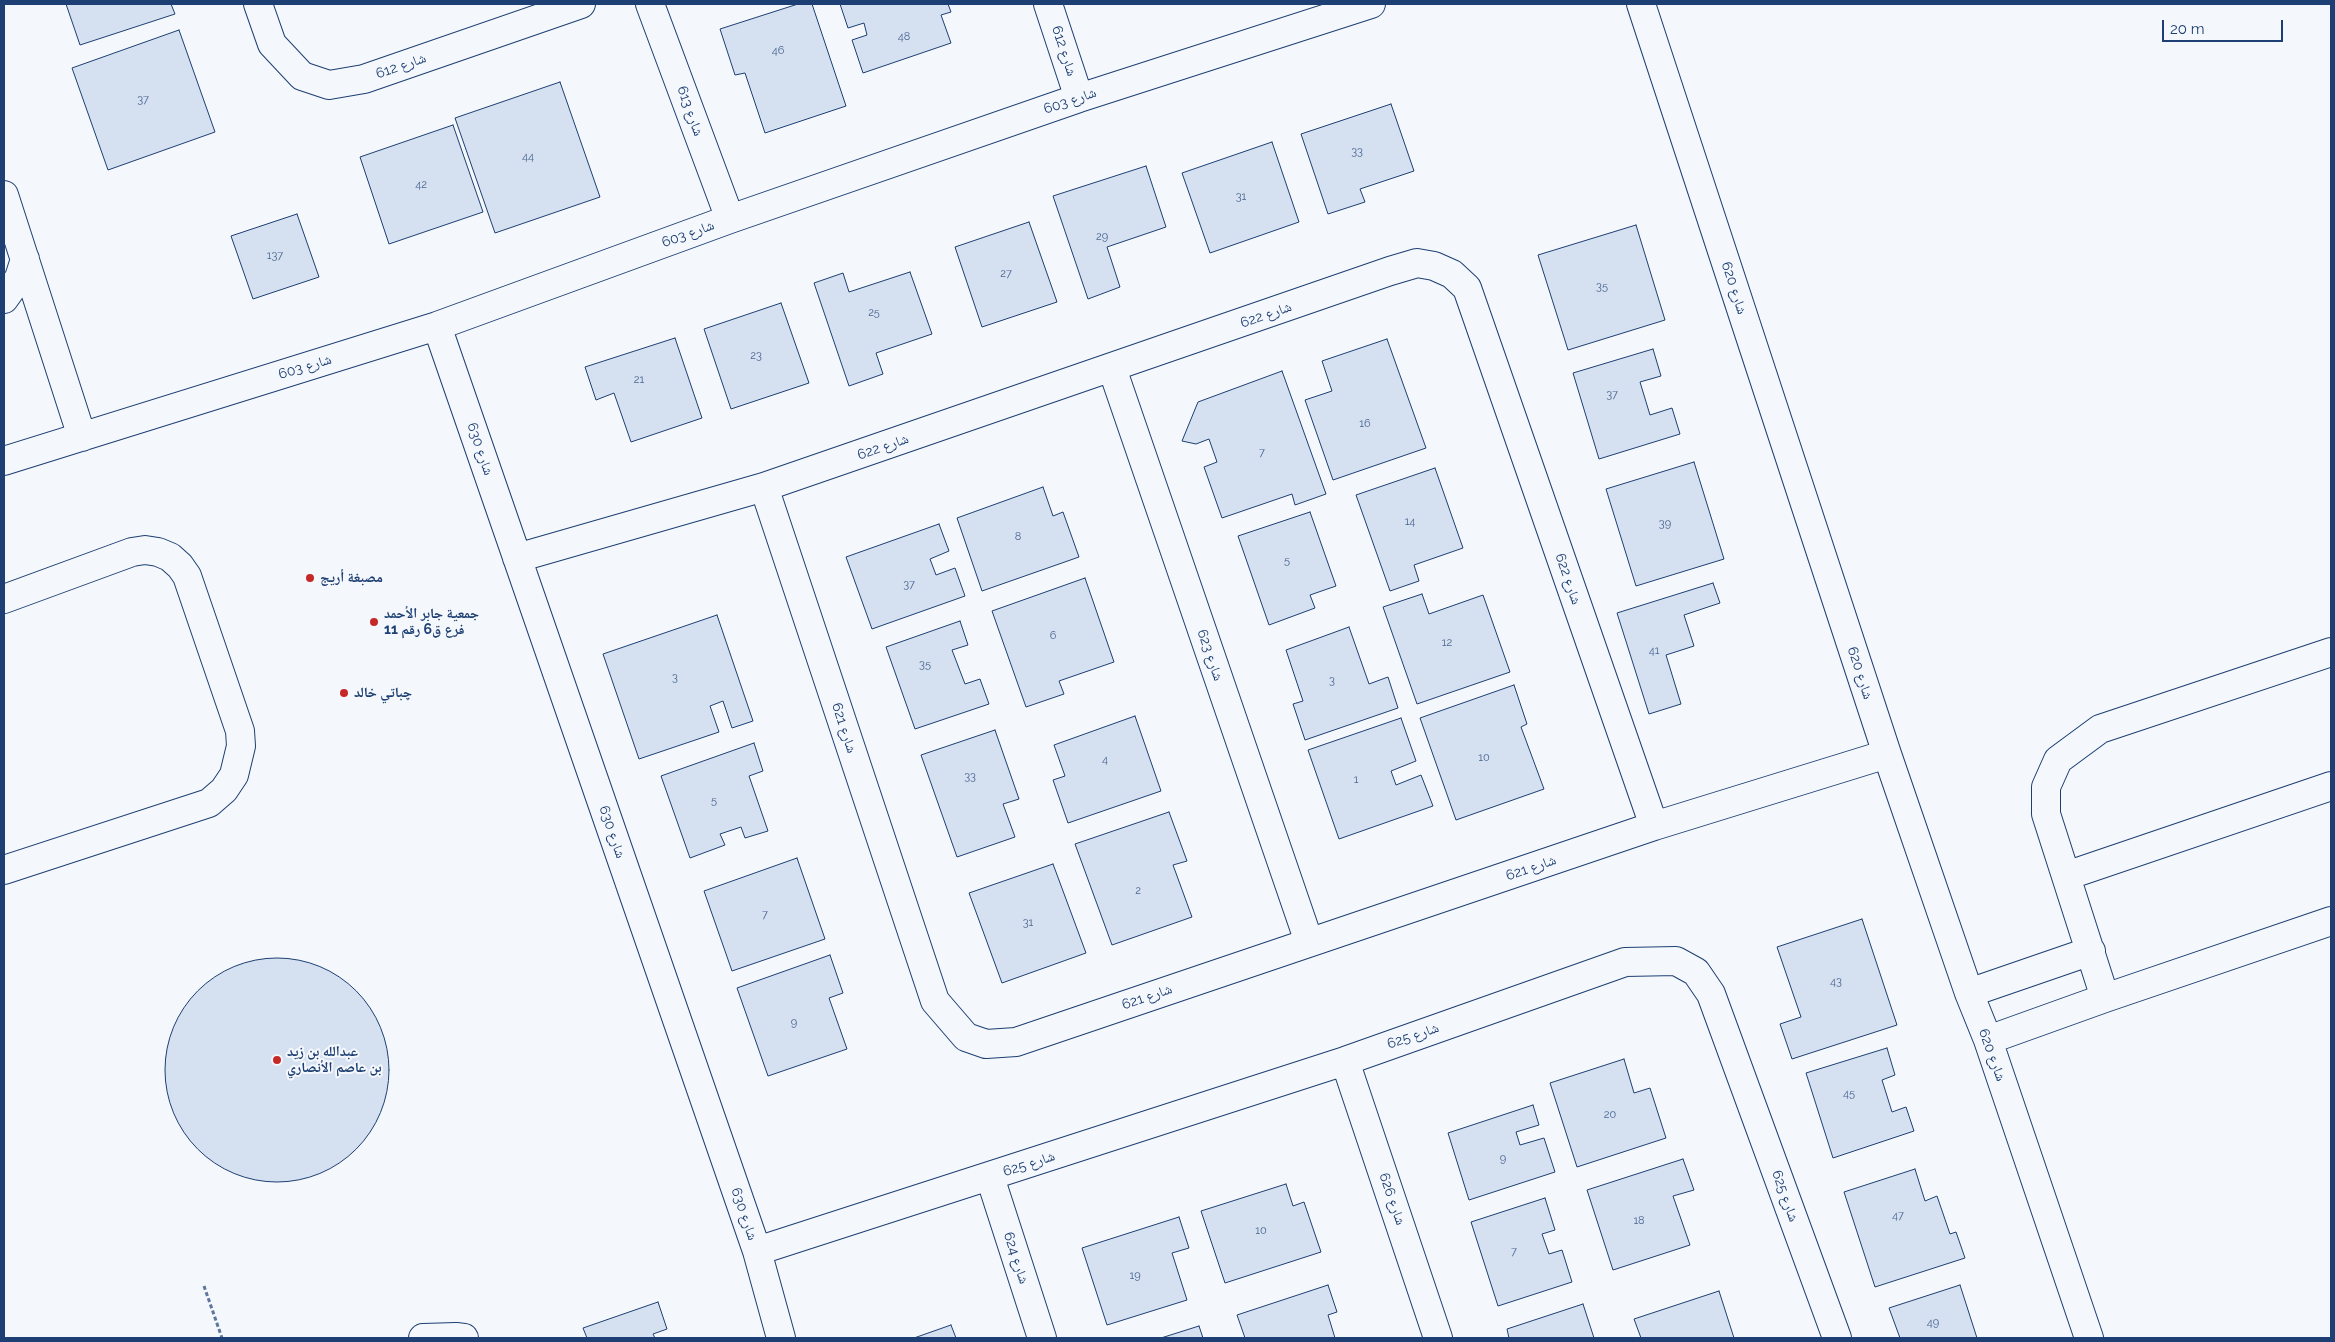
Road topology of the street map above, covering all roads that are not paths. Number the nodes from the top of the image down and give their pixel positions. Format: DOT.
graph roads {
  1 [pos="258,4"];
  2 [pos="581,4"];
  3 [pos="650,4"];
  4 [pos="1048,4"];
  5 [pos="1371,4"];
  6 [pos="1641,4"];
  7 [pos="1080,98"];
  8 [pos="4,195"];
  9 [pos="730,219"];
  10 [pos="25,259"];
  11 [pos="4,299"];
  12 [pos="437,326"];
  13 [pos="1112,368"];
  14 [pos="82,437"];
  15 [pos="4,461"];
  16 [pos="764,487"];
  17 [pos="518,558"];
  18 [pos="4,599"];
  19 [pos="2331,652"];
  20 [pos="1887,754"];
  21 [pos="2331,786"];
  22 [pos="1654,826"];
  23 [pos="4,870"];
  24 [pos="2066,876"];
  25 [pos="2331,921"];
  26 [pos="1309,942"];
  27 [pos="2091,951"];
  28 [pos="1969,993"];
  29 [pos="2105,998"];
  30 [pos="1988,1040"];
  31 [pos="1345,1061"];
  32 [pos="990,1177"];
  33 [pos="756,1251"];
  34 [pos="423,1338"];
  35 [pos="464,1338"];
  36 [pos="781,1338"];
  37 [pos="1042,1338"];
  38 [pos="1438,1338"];
  39 [pos="1837,1338"];
  40 [pos="2089,1338"];
  1 -- 2 [label="street, شارع 612"];
  3 -- 9 [label="street, شارع 613"];
  4 -- 7 [label="street, شارع 612"];
  5 -- 7 [label="street, شارع 603"];
  6 -- 20 [label="street, شارع 620"];
  7 -- 9 [label="street, شارع 603"];
  8 -- 10 [label="street"];
  9 -- 12 [label="street, شارع 603"];
  10 -- 11 [label="street"];
  10 -- 14 [label="street"];
  12 -- 14 [label="street, شارع 603"];
  12 -- 17 [label="street, شارع 630"];
  13 -- 16 [label="street, شارع 622"];
  13 -- 22 [label="street, شارع 622"];
  13 -- 26 [label="street, شارع 623"];
  14 -- 15 [label="street, شارع 603"];
  16 -- 17 [label="street, شارع 622"];
  16 -- 26 [label="street, شارع 621"];
  17 -- 33 [label="street, شارع 630"];
  18 -- 23 [label="street"];
  19 -- 24 [label="street"];
  20 -- 22 [label="street, شارع 621"];
  20 -- 28 [label="street, شارع 620"];
  21 -- 24 [label="street"];
  22 -- 26 [label="street, شارع 621"];
  24 -- 27 [label="street"];
  25 -- 29 [label="street"];
  27 -- 28 [label="street"];
  27 -- 29 [label="street"];
  28 -- 30 [label="street, شارع 620"];
  29 -- 30 [label="street"];
  30 -- 40 [label="street, شارع 620"];
  31 -- 32 [label="street, شارع 625"];
  31 -- 38 [label="street, شارع 626"];
  31 -- 39 [label="street, شارع 625"];
  32 -- 33 [label="street, شارع 625"];
  32 -- 37 [label="street, شارع 624"];
  33 -- 36 [label="street, شارع 630"];
  34 -- 35 [label="street"];
}
